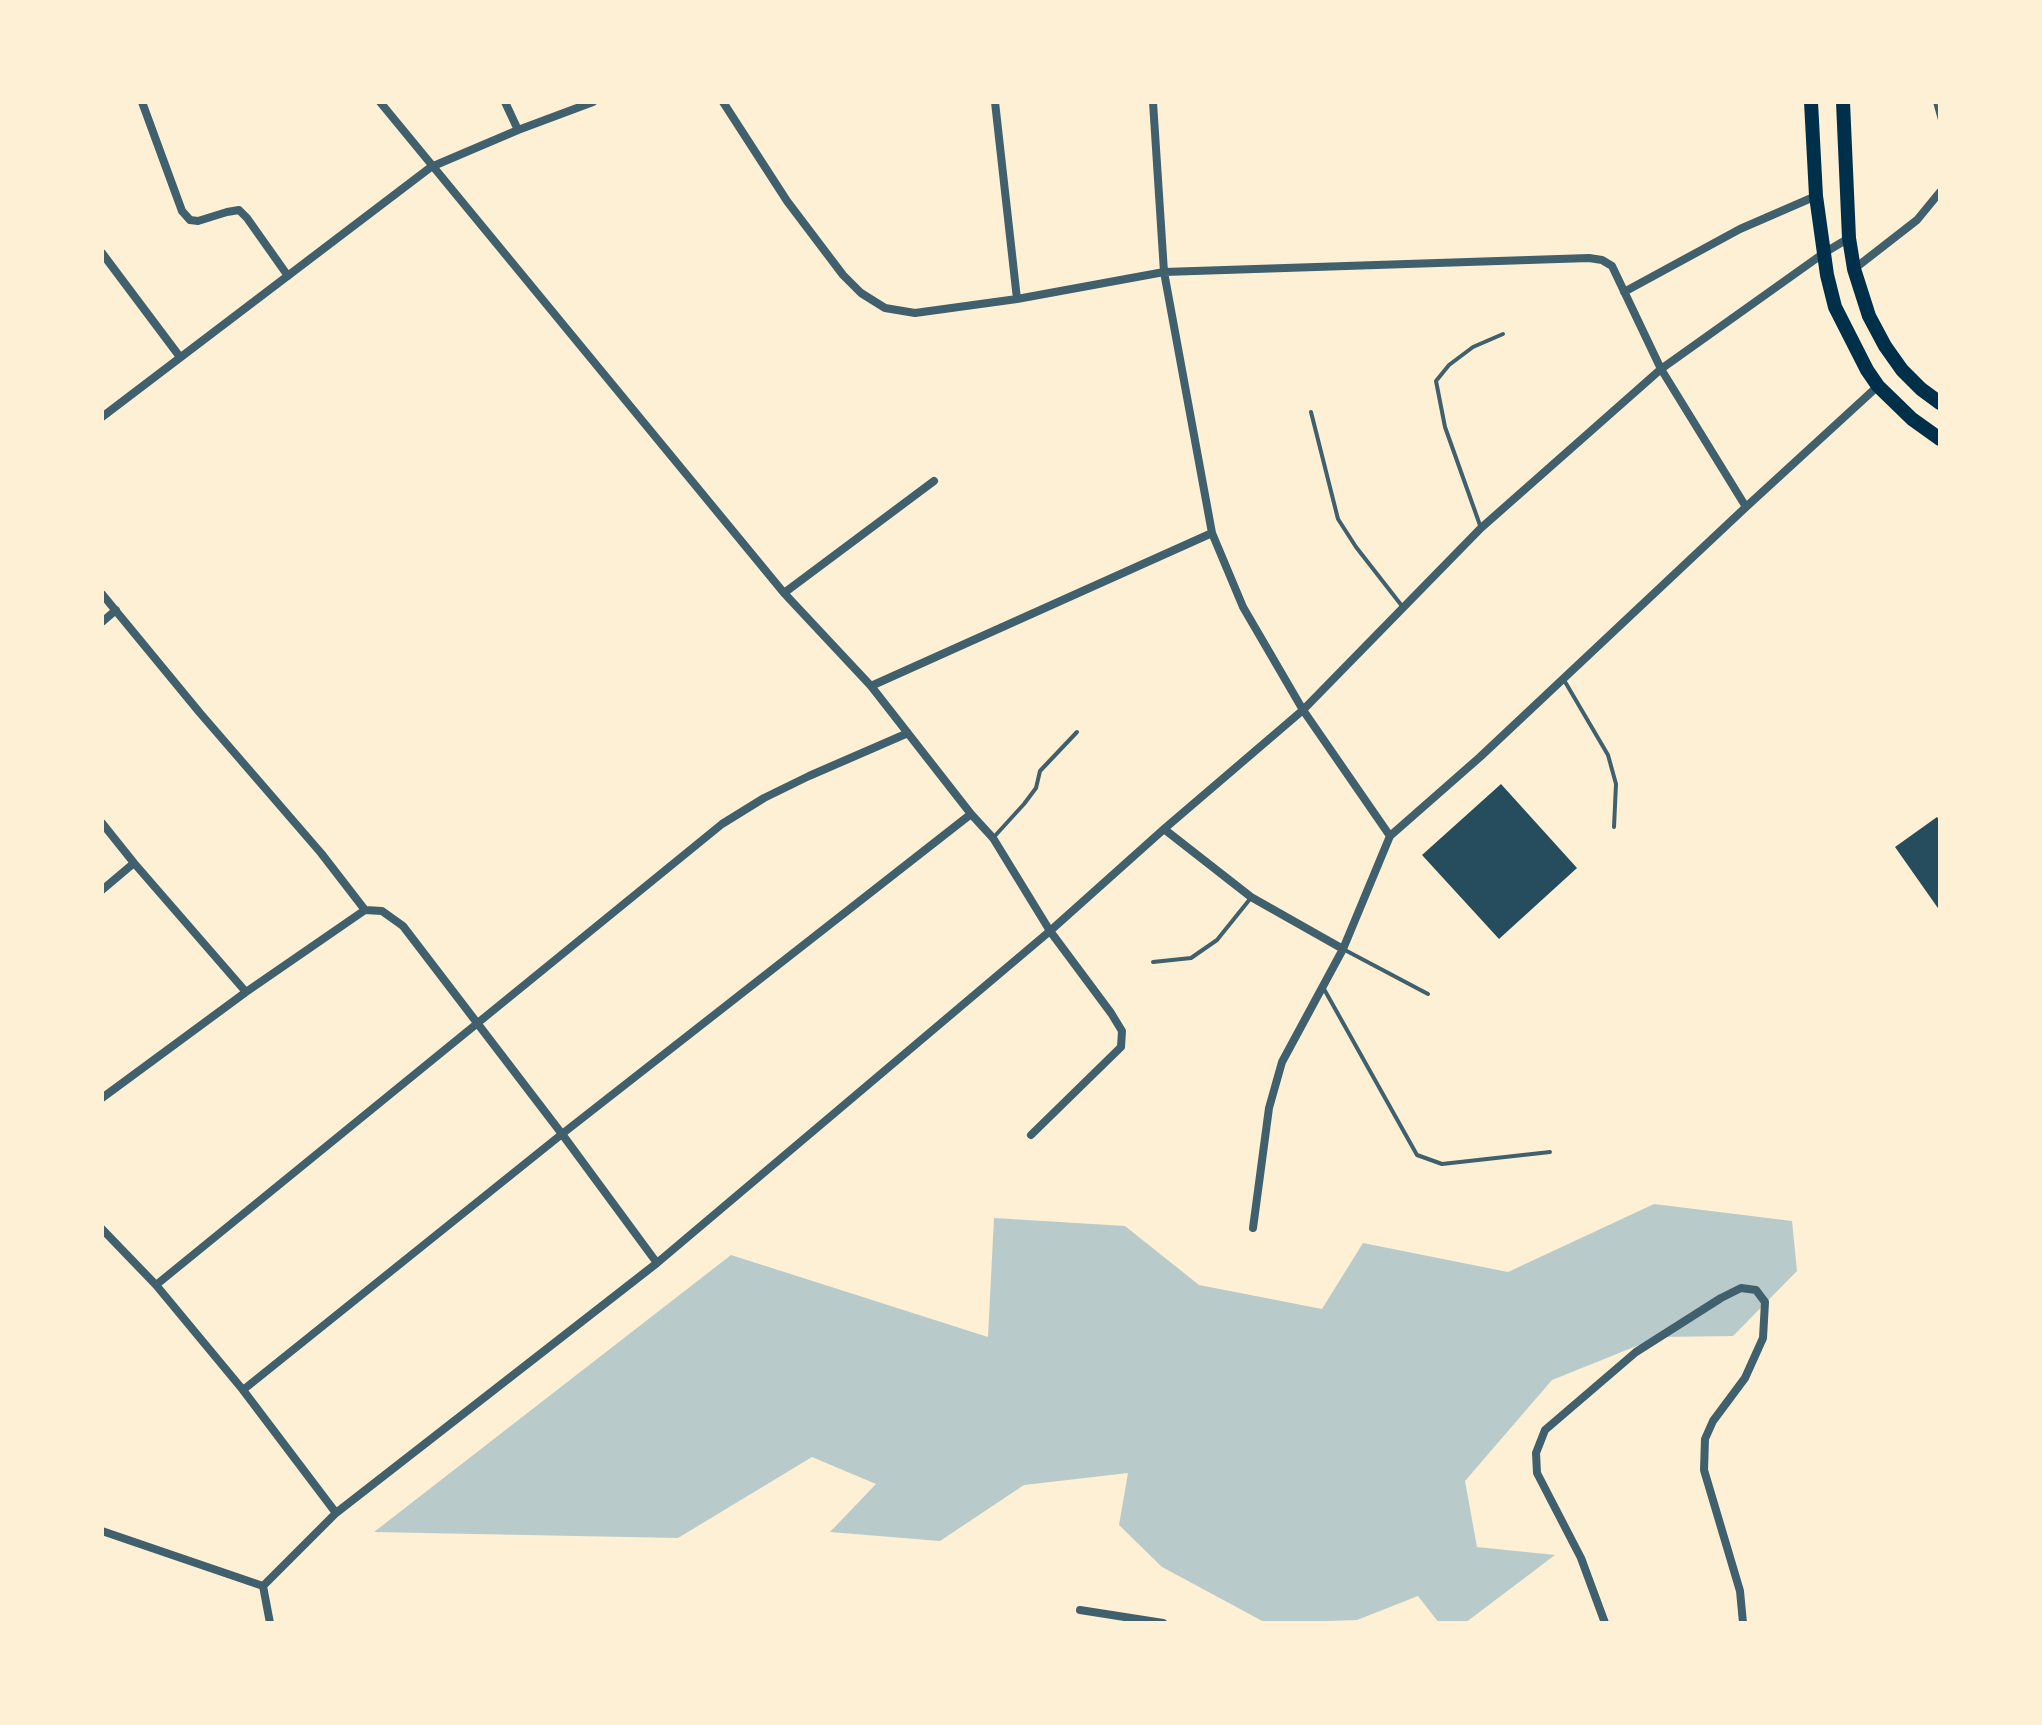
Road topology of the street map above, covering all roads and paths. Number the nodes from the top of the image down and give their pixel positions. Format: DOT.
graph roads {
  1 [pos="142,102"];
  2 [pos="380,102"];
  3 [pos="505,102"];
  4 [pos="593,102"];
  5 [pos="723,102"];
  6 [pos="995,102"];
  7 [pos="1153,102"];
  8 [pos="1811,102"];
  9 [pos="1843,102"];
  10 [pos="1935,102"];
  11 [pos="1940,120"];
  12 [pos="518,130"];
  13 [pos="431,167"];
  14 [pos="1940,192"];
  15 [pos="1816,196"];
  16 [pos="1849,238"];
  17 [pos="102,253"];
  18 [pos="1824,253"];
  19 [pos="1854,269"];
  20 [pos="1164,272"];
  21 [pos="288,276"];
  22 [pos="1624,292"];
  23 [pos="1017,299"];
  24 [pos="1503,334"];
  25 [pos="180,357"];
  26 [pos="1661,369"];
  27 [pos="1878,386"];
  28 [pos="1940,403"];
  29 [pos="1311,412"];
  30 [pos="102,417"];
  31 [pos="1940,439"];
  32 [pos="934,481"];
  33 [pos="1746,507"];
  34 [pos="1481,528"];
  35 [pos="1212,533"];
  36 [pos="784,593"];
  37 [pos="102,594"];
  38 [pos="1402,606"];
  39 [pos="116,610"];
  40 [pos="102,622"];
  41 [pos="1564,680"];
  42 [pos="871,686"];
  43 [pos="1303,710"];
  44 [pos="1077,732"];
  45 [pos="908,733"];
  46 [pos="971,814"];
  47 [pos="102,823"];
  48 [pos="1614,827"];
  49 [pos="1164,829"];
  50 [pos="1390,836"];
  51 [pos="993,838"];
  52 [pos="134,863"];
  53 [pos="102,890"];
  54 [pos="1251,897"];
  55 [pos="365,910"];
  56 [pos="1050,931"];
  57 [pos="1343,949"];
  58 [pos="1153,962"];
  59 [pos="1323,987"];
  60 [pos="246,992"];
  61 [pos="1428,994"];
  62 [pos="478,1024"];
  63 [pos="102,1098"];
  64 [pos="562,1134"];
  65 [pos="1031,1135"];
  66 [pos="1550,1152"];
  67 [pos="1253,1228"];
  68 [pos="102,1229"];
  69 [pos="657,1263"];
  70 [pos="156,1285"];
  71 [pos="243,1390"];
  72 [pos="336,1513"];
  73 [pos="102,1531"];
  74 [pos="263,1586"];
  75 [pos="1080,1610"];
  76 [pos="270,1623"];
  77 [pos="1163,1623"];
  78 [pos="1605,1623"];
  79 [pos="1743,1623"];
  1 -- 21 [label="street"];
  2 -- 13 [label="street"];
  3 -- 12 [label="street"];
  4 -- 12 [label="street"];
  5 -- 23 [label="street"];
  6 -- 23 [label="street"];
  7 -- 20 [label="street"];
  8 -- 15 [label="main road"];
  9 -- 16 [label="main road"];
  10 -- 11 [label="lane"];
  12 -- 13 [label="street"];
  13 -- 21 [label="street"];
  13 -- 36 [label="street"];
  14 -- 19 [label="street"];
  15 -- 18 [label="main road"];
  15 -- 22 [label="street"];
  16 -- 18 [label="street"];
  16 -- 19 [label="main road"];
  17 -- 25 [label="street"];
  18 -- 26 [label="street"];
  18 -- 27 [label="main road"];
  19 -- 28 [label="main road"];
  20 -- 22 [label="street"];
  20 -- 23 [label="street"];
  20 -- 35 [label="street"];
  21 -- 25 [label="street"];
  22 -- 26 [label="street"];
  24 -- 34 [label="lane"];
  25 -- 30 [label="street"];
  26 -- 33 [label="street"];
  26 -- 34 [label="street"];
  27 -- 31 [label="main road"];
  27 -- 33 [label="street"];
  29 -- 38 [label="lane"];
  32 -- 36 [label="street"];
  33 -- 41 [label="street"];
  34 -- 38 [label="street"];
  35 -- 42 [label="street"];
  35 -- 43 [label="street"];
  36 -- 42 [label="street"];
  37 -- 39 [label="street"];
  38 -- 43 [label="street"];
  39 -- 40 [label="street"];
  39 -- 55 [label="street"];
  41 -- 48 [label="lane"];
  41 -- 50 [label="street"];
  42 -- 45 [label="street"];
  43 -- 49 [label="street"];
  43 -- 50 [label="street"];
  44 -- 51 [label="lane"];
  45 -- 46 [label="street"];
  45 -- 62 [label="street"];
  46 -- 51 [label="street"];
  46 -- 64 [label="street"];
  47 -- 52 [label="street"];
  49 -- 54 [label="street"];
  49 -- 56 [label="street"];
  50 -- 57 [label="street"];
  51 -- 56 [label="street"];
  52 -- 53 [label="street"];
  52 -- 60 [label="street"];
  54 -- 57 [label="street"];
  54 -- 58 [label="lane"];
  55 -- 60 [label="street"];
  55 -- 62 [label="street"];
  56 -- 65 [label="street"];
  56 -- 69 [label="street"];
  57 -- 59 [label="street"];
  57 -- 61 [label="lane"];
  59 -- 66 [label="lane"];
  59 -- 67 [label="street"];
  60 -- 63 [label="street"];
  62 -- 64 [label="street"];
  62 -- 70 [label="street"];
  64 -- 69 [label="street"];
  64 -- 71 [label="street"];
  68 -- 70 [label="street"];
  69 -- 72 [label="street"];
  70 -- 71 [label="street"];
  71 -- 72 [label="street"];
  72 -- 74 [label="street"];
  73 -- 74 [label="street"];
  74 -- 76 [label="street"];
  75 -- 77 [label="street"];
  78 -- 79 [label="street"];
}
